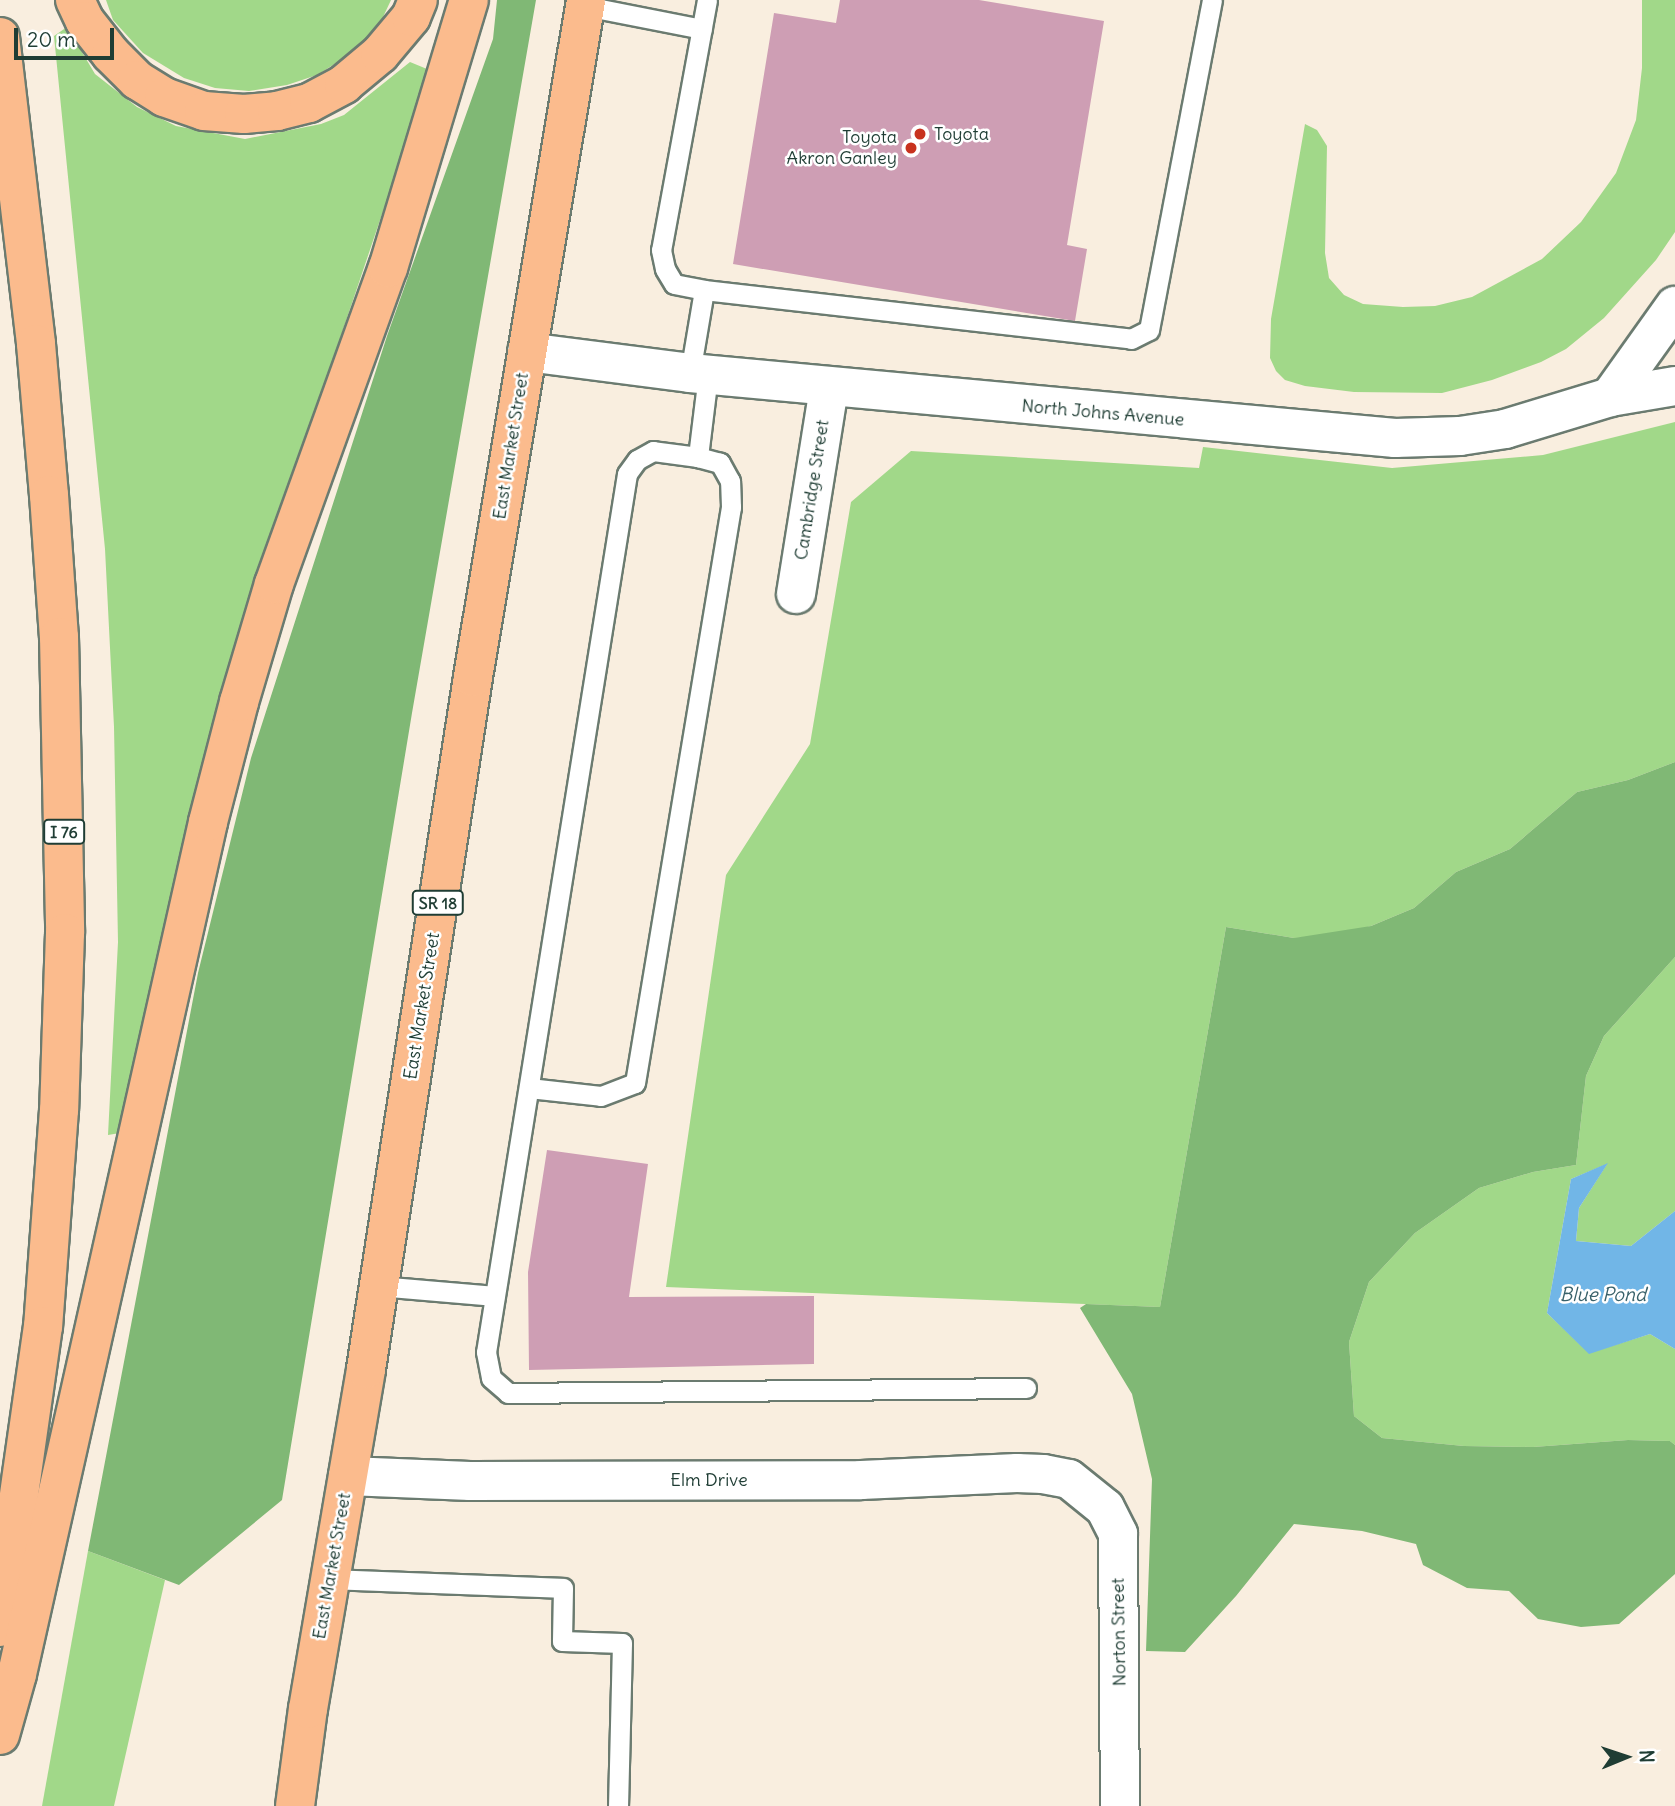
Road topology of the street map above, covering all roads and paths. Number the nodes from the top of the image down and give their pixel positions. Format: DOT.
graph roads {
  1 [pos="75,0"];
  2 [pos="418,0"];
  3 [pos="469,0"];
  4 [pos="708,0"];
  5 [pos="1212,0"];
  6 [pos="586,3"];
  7 [pos="702,29"];
  8 [pos="0,37"];
  9 [pos="704,290"];
  10 [pos="1675,306"];
  11 [pos="527,352"];
  12 [pos="699,374"];
  13 [pos="1675,386"];
  14 [pos="829,387"];
  15 [pos="1611,397"];
  16 [pos="698,457"];
  17 [pos="796,594"];
  18 [pos="529,1088"];
  19 [pos="379,1286"];
  20 [pos="495,1296"];
  21 [pos="1026,1388"];
  22 [pos="348,1475"];
  23 [pos="1069,1479"];
  24 [pos="331,1579"];
  25 [pos="0,1627"];
  26 [pos="0,1735"];
  27 [pos="295,1806"];
  28 [pos="618,1806"];
  29 [pos="1120,1806"];
  1 -- 2 [label="main road"];
  3 -- 26 [label="main road"];
  4 -- 7 [label="lane"];
  5 -- 9 [label="lane"];
  6 -- 7 [label="lane"];
  6 -- 11 [label="main road, East Market Street / SR 18"];
  7 -- 9 [label="lane"];
  8 -- 25 [label="main road, I 76"];
  9 -- 12 [label="lane"];
  10 -- 15 [label="street"];
  11 -- 12 [label="street, North Johns Avenue"];
  11 -- 19 [label="main road, East Market Street / SR 18"];
  12 -- 14 [label="street, North Johns Avenue"];
  12 -- 16 [label="lane"];
  13 -- 15 [label="street, North Johns Avenue"];
  14 -- 15 [label="street, North Johns Avenue"];
  14 -- 17 [label="street, Cambridge Street"];
  16 -- 18 [label="lane"];
  16 -- 18 [label="lane"];
  18 -- 20 [label="lane"];
  19 -- 20 [label="lane"];
  19 -- 22 [label="main road, East Market Street / SR 18"];
  20 -- 21 [label="lane"];
  22 -- 23 [label="street, Elm Drive"];
  22 -- 24 [label="main road, East Market Street / SR 18"];
  23 -- 29 [label="street, Norton Street"];
  24 -- 27 [label="main road, East Market Street / SR 18"];
  24 -- 28 [label="lane"];
}
